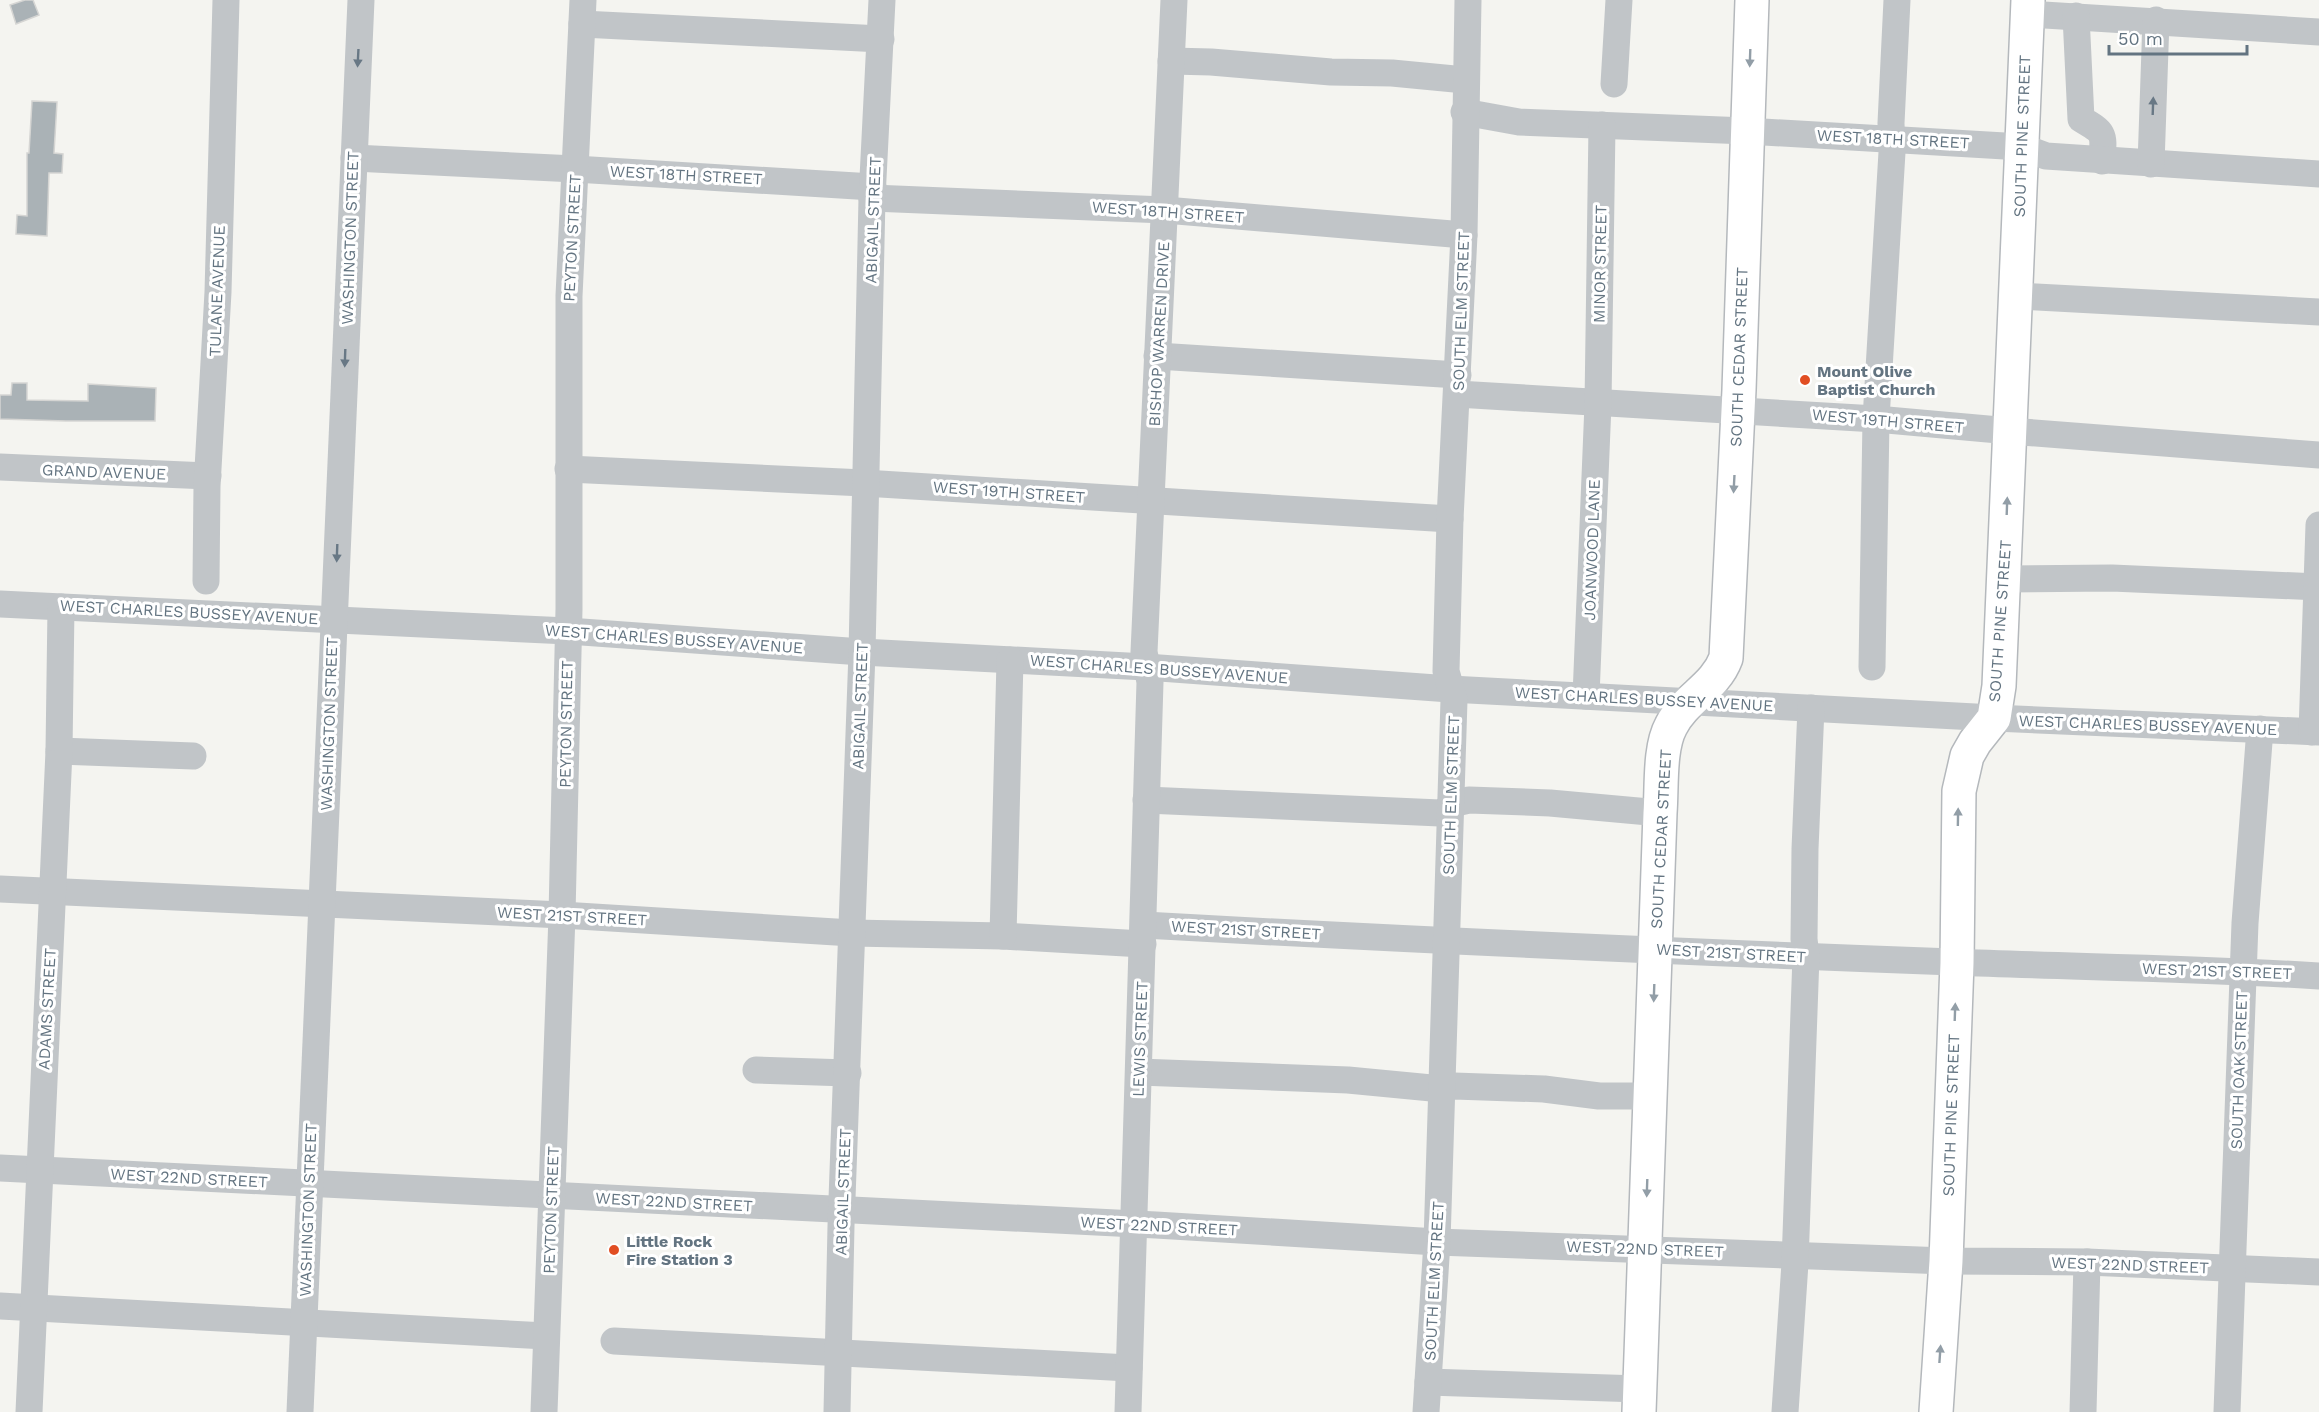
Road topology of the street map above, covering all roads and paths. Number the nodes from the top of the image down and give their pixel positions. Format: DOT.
graph roads {
  1 [pos="226,0"];
  2 [pos="361,0"];
  3 [pos="882,0"];
  4 [pos="1174,0"];
  5 [pos="1468,0"];
  6 [pos="1619,0"];
  7 [pos="1752,0"];
  8 [pos="1897,0"];
  9 [pos="2027,7"];
  10 [pos="582,12"];
  11 [pos="2074,16"];
  12 [pos="2156,21"];
  13 [pos="2319,32"];
  14 [pos="881,39"];
  15 [pos="1171,61"];
  16 [pos="1465,80"];
  17 [pos="1614,84"];
  18 [pos="1464,112"];
  19 [pos="1602,125"];
  20 [pos="1747,130"];
  21 [pos="1892,139"];
  22 [pos="2022,147"];
  23 [pos="354,159"];
  24 [pos="2102,161"];
  25 [pos="2151,164"];
  26 [pos="575,169"];
  27 [pos="2319,174"];
  28 [pos="873,193"];
  29 [pos="1165,210"];
  30 [pos="1464,235"];
  31 [pos="2016,297"];
  32 [pos="2319,312"];
  33 [pos="1157,356"];
  34 [pos="1458,385"];
  35 [pos="1598,404"];
  36 [pos="1738,410"];
  37 [pos="1876,418"];
  38 [pos="2010,431"];
  39 [pos="2319,455"];
  40 [pos="0,467"];
  41 [pos="568,469"];
  42 [pos="208,476"];
  43 [pos="864,483"];
  44 [pos="1151,500"];
  45 [pos="1450,519"];
  46 [pos="2319,525"];
  47 [pos="2004,579"];
  48 [pos="206,581"];
  49 [pos="2318,587"];
  50 [pos="0,604"];
  51 [pos="61,607"];
  52 [pos="333,619"];
  53 [pos="567,632"];
  54 [pos="862,652"];
  55 [pos="1010,660"];
  56 [pos="1872,667"];
  57 [pos="1146,668"];
  58 [pos="1450,689"];
  59 [pos="1586,696"];
  60 [pos="1689,702"];
  61 [pos="1811,708"];
  62 [pos="1994,718"];
  63 [pos="2260,729"];
  64 [pos="2316,732"];
  65 [pos="59,751"];
  66 [pos="193,756"];
  67 [pos="1146,800"];
  68 [pos="1450,808"];
  69 [pos="1660,813"];
  70 [pos="0,889"];
  71 [pos="52,891"];
  72 [pos="321,904"];
  73 [pos="562,915"];
  74 [pos="852,933"];
  75 [pos="1144,934"];
  76 [pos="1003,936"];
  77 [pos="1447,942"];
  78 [pos="1656,949"];
  79 [pos="1806,956"];
  80 [pos="1957,963"];
  81 [pos="2243,971"];
  82 [pos="2319,975"];
  83 [pos="756,1070"];
  84 [pos="1139,1072"];
  85 [pos="848,1073"];
  86 [pos="1442,1089"];
  87 [pos="1650,1096"];
  88 [pos="0,1168"];
  89 [pos="40,1170"];
  90 [pos="309,1184"];
  91 [pos="552,1196"];
  92 [pos="842,1211"];
  93 [pos="1133,1224"];
  94 [pos="1437,1242"];
  95 [pos="1645,1248"];
  96 [pos="1795,1255"];
  97 [pos="1946,1261"];
  98 [pos="2087,1262"];
  99 [pos="2233,1268"];
  100 [pos="2319,1272"];
  101 [pos="0,1306"];
  102 [pos="34,1307"];
  103 [pos="303,1323"];
  104 [pos="546,1336"];
  105 [pos="614,1341"];
  106 [pos="838,1352"];
  107 [pos="1129,1368"];
  108 [pos="1428,1382"];
  109 [pos="1640,1400"];
  110 [pos="29,1412"];
  111 [pos="300,1412"];
  112 [pos="544,1412"];
  113 [pos="837,1412"];
  114 [pos="1128,1412"];
  115 [pos="1426,1412"];
  116 [pos="1785,1412"];
  117 [pos="1936,1412"];
  118 [pos="2084,1412"];
  119 [pos="2227,1412"];
  1 -- 42 [label="street, TULANE AVENUE"];
  2 -- 23 [label="street, WASHINGTON STREET, one-way"];
  3 -- 14 [label="street, ABIGAIL STREET"];
  4 -- 15 [label="street, BISHOP WARREN DRIVE"];
  5 -- 16 [label="street, SOUTH ELM STREET"];
  6 -- 17 [label="street"];
  7 -- 20 [label="main road, SOUTH CEDAR STREET, one-way"];
  8 -- 21 [label="street"];
  9 -- 11 [label="street"];
  9 -- 22 [label="main road, SOUTH PINE STREET"];
  10 -- 14 [label="street"];
  10 -- 26 [label="street, PEYTON STREET"];
  11 -- 12 [label="street"];
  11 -- 24 [label="street"];
  12 -- 13 [label="street"];
  25 -- 12 [label="street, one-way"];
  14 -- 28 [label="street, ABIGAIL STREET"];
  15 -- 16 [label="street"];
  15 -- 29 [label="street, BISHOP WARREN DRIVE"];
  16 -- 18 [label="street, SOUTH ELM STREET"];
  18 -- 19 [label="street, WEST 18TH STREET"];
  18 -- 30 [label="street, SOUTH ELM STREET"];
  19 -- 20 [label="street, WEST 18TH STREET"];
  19 -- 35 [label="street, MINOR STREET"];
  20 -- 21 [label="street, WEST 18TH STREET"];
  20 -- 36 [label="main road, SOUTH CEDAR STREET"];
  21 -- 22 [label="street, WEST 18TH STREET"];
  21 -- 37 [label="street"];
  22 -- 24 [label="street, WEST 18TH STREET"];
  22 -- 31 [label="main road, SOUTH PINE STREET"];
  23 -- 26 [label="street, WEST 18TH STREET"];
  23 -- 52 [label="street, WASHINGTON STREET, one-way"];
  24 -- 25 [label="street, WEST 18TH STREET"];
  25 -- 27 [label="street, WEST 18TH STREET"];
  26 -- 28 [label="street, WEST 18TH STREET"];
  26 -- 41 [label="street, PEYTON STREET"];
  28 -- 29 [label="street, WEST 18TH STREET"];
  28 -- 43 [label="street, ABIGAIL STREET"];
  29 -- 30 [label="street, WEST 18TH STREET"];
  29 -- 33 [label="street, BISHOP WARREN DRIVE"];
  30 -- 34 [label="street, SOUTH ELM STREET"];
  31 -- 32 [label="street"];
  31 -- 38 [label="main road, SOUTH PINE STREET"];
  33 -- 34 [label="street, WEST 19TH STREET"];
  33 -- 44 [label="street, BISHOP WARREN DRIVE"];
  34 -- 35 [label="street, WEST 19TH STREET"];
  34 -- 45 [label="street, SOUTH ELM STREET"];
  35 -- 36 [label="street, WEST 19TH STREET"];
  35 -- 59 [label="street, JOANWOOD LANE"];
  36 -- 37 [label="street, WEST 19TH STREET"];
  36 -- 60 [label="main road, SOUTH CEDAR STREET, one-way"];
  37 -- 38 [label="street, WEST 19TH STREET"];
  37 -- 56 [label="street"];
  38 -- 39 [label="street, WEST 19TH STREET"];
  47 -- 38 [label="main road, SOUTH PINE STREET, one-way"];
  40 -- 42 [label="street, GRAND AVENUE"];
  41 -- 43 [label="street, WEST 19TH STREET"];
  41 -- 53 [label="street, PEYTON STREET"];
  42 -- 48 [label="street, TULANE AVENUE"];
  43 -- 44 [label="street, WEST 19TH STREET"];
  43 -- 54 [label="street, ABIGAIL STREET"];
  44 -- 45 [label="street, WEST 19TH STREET"];
  44 -- 57 [label="street, BISHOP WARREN DRIVE"];
  45 -- 58 [label="street, SOUTH ELM STREET"];
  46 -- 49 [label="street"];
  47 -- 49 [label="street"];
  47 -- 62 [label="main road, SOUTH PINE STREET"];
  49 -- 64 [label="street"];
  50 -- 51 [label="street, WEST CHARLES BUSSEY AVENUE"];
  51 -- 52 [label="street, WEST CHARLES BUSSEY AVENUE"];
  51 -- 65 [label="street, ADAMS STREET"];
  52 -- 53 [label="street, WEST CHARLES BUSSEY AVENUE"];
  52 -- 72 [label="street, WASHINGTON STREET"];
  53 -- 54 [label="street, WEST CHARLES BUSSEY AVENUE"];
  53 -- 73 [label="street, PEYTON STREET"];
  54 -- 55 [label="street, WEST CHARLES BUSSEY AVENUE"];
  54 -- 74 [label="street, ABIGAIL STREET"];
  55 -- 57 [label="street, WEST CHARLES BUSSEY AVENUE"];
  55 -- 76 [label="street"];
  57 -- 58 [label="street, WEST CHARLES BUSSEY AVENUE"];
  57 -- 67 [label="street, LEWIS STREET"];
  58 -- 59 [label="street, WEST CHARLES BUSSEY AVENUE"];
  58 -- 68 [label="street, SOUTH ELM STREET"];
  59 -- 60 [label="street, WEST CHARLES BUSSEY AVENUE"];
  60 -- 61 [label="street, WEST CHARLES BUSSEY AVENUE"];
  60 -- 69 [label="main road, SOUTH CEDAR STREET"];
  61 -- 62 [label="street, WEST CHARLES BUSSEY AVENUE"];
  61 -- 79 [label="street"];
  62 -- 63 [label="street, WEST CHARLES BUSSEY AVENUE"];
  80 -- 62 [label="main road, SOUTH PINE STREET, one-way"];
  63 -- 64 [label="street, WEST CHARLES BUSSEY AVENUE"];
  63 -- 81 [label="street, SOUTH OAK STREET"];
  65 -- 66 [label="street"];
  65 -- 71 [label="street, ADAMS STREET"];
  67 -- 68 [label="street"];
  67 -- 75 [label="street, LEWIS STREET"];
  68 -- 69 [label="street"];
  68 -- 77 [label="street, SOUTH ELM STREET"];
  69 -- 78 [label="main road, SOUTH CEDAR STREET"];
  70 -- 71 [label="street, WEST 21ST STREET"];
  71 -- 72 [label="street, WEST 21ST STREET"];
  71 -- 89 [label="street, ADAMS STREET"];
  72 -- 73 [label="street, WEST 21ST STREET"];
  72 -- 90 [label="street, WASHINGTON STREET"];
  73 -- 74 [label="street, WEST 21ST STREET"];
  73 -- 91 [label="street, PEYTON STREET"];
  74 -- 76 [label="street, WEST 21ST STREET"];
  74 -- 85 [label="street, ABIGAIL STREET"];
  75 -- 76 [label="street, WEST 21ST STREET"];
  75 -- 77 [label="street, WEST 21ST STREET"];
  75 -- 84 [label="street, LEWIS STREET"];
  77 -- 78 [label="street, WEST 21ST STREET"];
  77 -- 86 [label="street, SOUTH ELM STREET"];
  78 -- 79 [label="street, WEST 21ST STREET"];
  78 -- 87 [label="main road, SOUTH CEDAR STREET, one-way"];
  79 -- 80 [label="street, WEST 21ST STREET"];
  79 -- 96 [label="street"];
  80 -- 81 [label="street, WEST 21ST STREET"];
  97 -- 80 [label="main road, SOUTH PINE STREET, one-way"];
  81 -- 82 [label="street, WEST 21ST STREET"];
  81 -- 99 [label="street, SOUTH OAK STREET"];
  83 -- 85 [label="street"];
  84 -- 86 [label="street"];
  84 -- 93 [label="street, LEWIS STREET"];
  85 -- 92 [label="street, ABIGAIL STREET"];
  86 -- 87 [label="street"];
  86 -- 94 [label="street, SOUTH ELM STREET"];
  87 -- 95 [label="main road, SOUTH CEDAR STREET, one-way"];
  88 -- 89 [label="street, WEST 22ND STREET"];
  89 -- 90 [label="street, WEST 22ND STREET"];
  89 -- 102 [label="street, ADAMS STREET"];
  90 -- 91 [label="street, WEST 22ND STREET"];
  90 -- 103 [label="street, WASHINGTON STREET"];
  91 -- 92 [label="street, WEST 22ND STREET"];
  91 -- 104 [label="street, PEYTON STREET"];
  92 -- 93 [label="street, WEST 22ND STREET"];
  92 -- 106 [label="street, ABIGAIL STREET"];
  93 -- 94 [label="street, WEST 22ND STREET"];
  93 -- 107 [label="street, LEWIS STREET"];
  94 -- 95 [label="street, WEST 22ND STREET"];
  94 -- 108 [label="street, SOUTH ELM STREET"];
  95 -- 96 [label="street, WEST 22ND STREET"];
  95 -- 109 [label="main road, SOUTH CEDAR STREET"];
  96 -- 97 [label="street, WEST 22ND STREET"];
  96 -- 116 [label="street"];
  97 -- 98 [label="street, WEST 22ND STREET"];
  117 -- 97 [label="main road, SOUTH PINE STREET, one-way"];
  98 -- 99 [label="street, WEST 22ND STREET"];
  98 -- 118 [label="street"];
  99 -- 100 [label="street, WEST 22ND STREET"];
  99 -- 119 [label="street, SOUTH OAK STREET"];
  101 -- 102 [label="street"];
  102 -- 103 [label="street"];
  102 -- 110 [label="street, ADAMS STREET"];
  103 -- 104 [label="street"];
  103 -- 111 [label="street, WASHINGTON STREET"];
  104 -- 112 [label="street, PEYTON STREET"];
  105 -- 106 [label="street"];
  106 -- 107 [label="street"];
  106 -- 113 [label="street, ABIGAIL STREET"];
  107 -- 114 [label="street, LEWIS STREET"];
  108 -- 109 [label="street"];
  108 -- 115 [label="street, SOUTH ELM STREET"];
}
